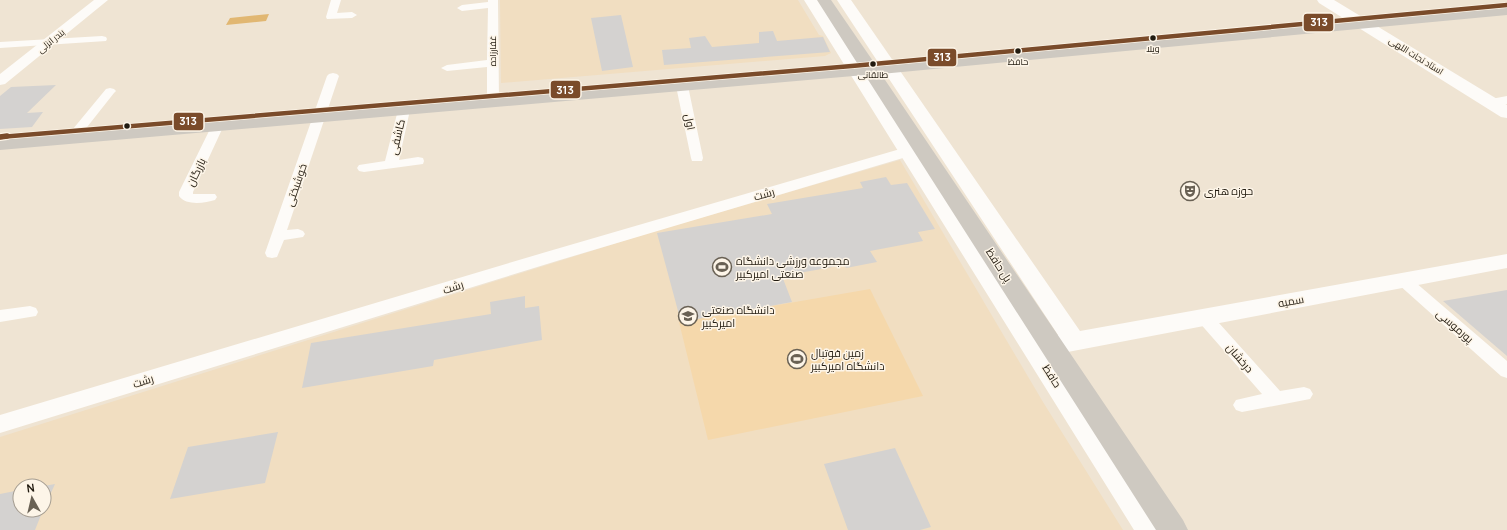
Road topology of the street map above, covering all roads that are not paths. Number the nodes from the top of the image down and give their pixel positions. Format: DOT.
graph roads {
  1 [pos="102,0"];
  2 [pos="336,0"];
  3 [pos="1324,0"];
  4 [pos="493,2"];
  5 [pos="819,6"];
  6 [pos="849,7"];
  7 [pos="462,8"];
  8 [pos="1507,11"];
  9 [pos="352,15"];
  10 [pos="1364,24"];
  11 [pos="102,39"];
  12 [pos="50,42"];
  13 [pos="0,45"];
  14 [pos="493,63"];
  15 [pos="447,68"];
  16 [pos="889,68"];
  17 [pos="855,71"];
  18 [pos="333,76"];
  19 [pos="0,81"];
  20 [pos="682,86"];
  21 [pos="110,92"];
  22 [pos="1507,100"];
  23 [pos="493,102"];
  24 [pos="1490,102"];
  25 [pos="404,110"];
  26 [pos="1507,113"];
  27 [pos="319,117"];
  28 [pos="218,126"];
  29 [pos="72,138"];
  30 [pos="940,142"];
  31 [pos="0,144"];
  32 [pos="907,152"];
  33 [pos="697,158"];
  34 [pos="418,161"];
  35 [pos="390,164"];
  36 [pos="364,168"];
  37 [pos="210,196"];
  38 [pos="298,234"];
  39 [pos="278,236"];
  40 [pos="272,253"];
  41 [pos="1507,261"];
  42 [pos="1403,280"];
  43 [pos="30,312"];
  44 [pos="0,316"];
  45 [pos="1204,317"];
  46 [pos="1074,341"];
  47 [pos="1034,349"];
  48 [pos="1507,371"];
  49 [pos="1304,394"];
  50 [pos="1276,399"];
  51 [pos="1242,405"];
  52 [pos="0,424"];
  53 [pos="1150,530"];
  54 [pos="1174,530"];
  1 -- 12 [label="street, بندر انزلی"];
  2 -- 9 [label="street"];
  3 -- 10 [label="main road, استاد نجات اللهی"];
  4 -- 7 [label="street"];
  4 -- 14 [label="street, غفارزاده"];
  5 -- 6 [label="main road"];
  5 -- 17 [label="main road, حافظ"];
  5 -- 54 [label="main road, پل حافظ"];
  6 -- 16 [label="main road"];
  8 -- 10 [label="main road"];
  10 -- 16 [label="main road"];
  10 -- 24 [label="main road, استاد نجات اللهی"];
  11 -- 12 [label="street"];
  12 -- 13 [label="street"];
  12 -- 19 [label="street, بندر انزلی"];
  14 -- 15 [label="street"];
  14 -- 23 [label="street, غفارزاده"];
  16 -- 17 [label="main road"];
  16 -- 30 [label="main road"];
  17 -- 20 [label="main road"];
  17 -- 32 [label="main road, حافظ"];
  18 -- 27 [label="street, خوشبختی"];
  20 -- 23 [label="main road"];
  20 -- 33 [label="street, اول"];
  21 -- 29 [label="street"];
  22 -- 24 [label="street"];
  23 -- 25 [label="main road"];
  24 -- 26 [label="main road, استاد نجات اللهی"];
  25 -- 27 [label="main road"];
  25 -- 35 [label="street, کاشفی"];
  27 -- 28 [label="main road"];
  27 -- 39 [label="street, خوشبختی"];
  28 -- 29 [label="main road"];
  28 -- 37 [label="street, بازرگان"];
  29 -- 31 [label="main road"];
  30 -- 32 [label="main road"];
  30 -- 46 [label="main road"];
  32 -- 47 [label="main road, حافظ"];
  32 -- 52 [label="street, رشت"];
  34 -- 35 [label="street"];
  35 -- 36 [label="street"];
  38 -- 39 [label="street"];
  39 -- 40 [label="street, خوشبختی"];
  41 -- 42 [label="main road, سمیه"];
  42 -- 45 [label="main road, سمیه"];
  42 -- 48 [label="street, پورموسی"];
  43 -- 44 [label="street"];
  45 -- 46 [label="main road, سمیه"];
  45 -- 50 [label="street, درخشان"];
  46 -- 47 [label="main road, سمیه"];
  47 -- 53 [label="main road, حافظ"];
  49 -- 50 [label="street"];
  50 -- 51 [label="street"];
}
